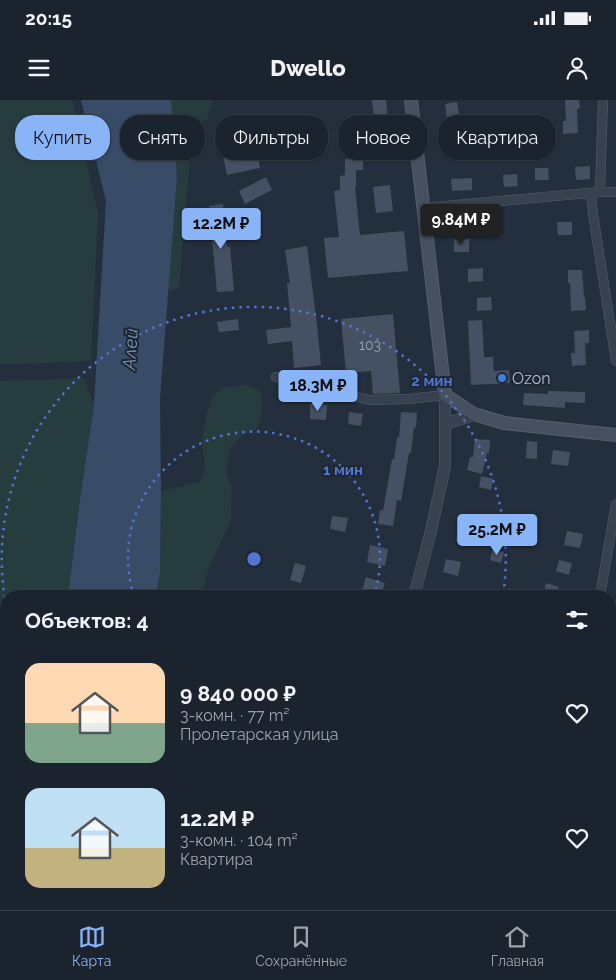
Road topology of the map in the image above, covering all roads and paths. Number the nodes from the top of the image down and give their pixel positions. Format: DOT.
graph roads {
  1 [pos="411,100"];
  2 [pos="603,100"];
  3 [pos="596,192"];
  4 [pos="616,192"];
  5 [pos="423,208"];
  6 [pos="616,361"];
  7 [pos="276,376"];
  8 [pos="445,395"];
  9 [pos="476,414"];
  10 [pos="445,424"];
  11 [pos="616,435"];
  12 [pos="616,504"];
  13 [pos="416,590"];
  14 [pos="601,590"];
  1 -- 5 [label="main road"];
  2 -- 3 [label="street"];
  3 -- 4 [label="street"];
  3 -- 5 [label="street"];
  3 -- 6 [label="street"];
  5 -- 8 [label="main road"];
  7 -- 8 [label="street"];
  8 -- 9 [label="main road"];
  8 -- 10 [label="street"];
  9 -- 10 [label="street"];
  9 -- 11 [label="main road"];
  10 -- 13 [label="street"];
  12 -- 14 [label="street"];
}
